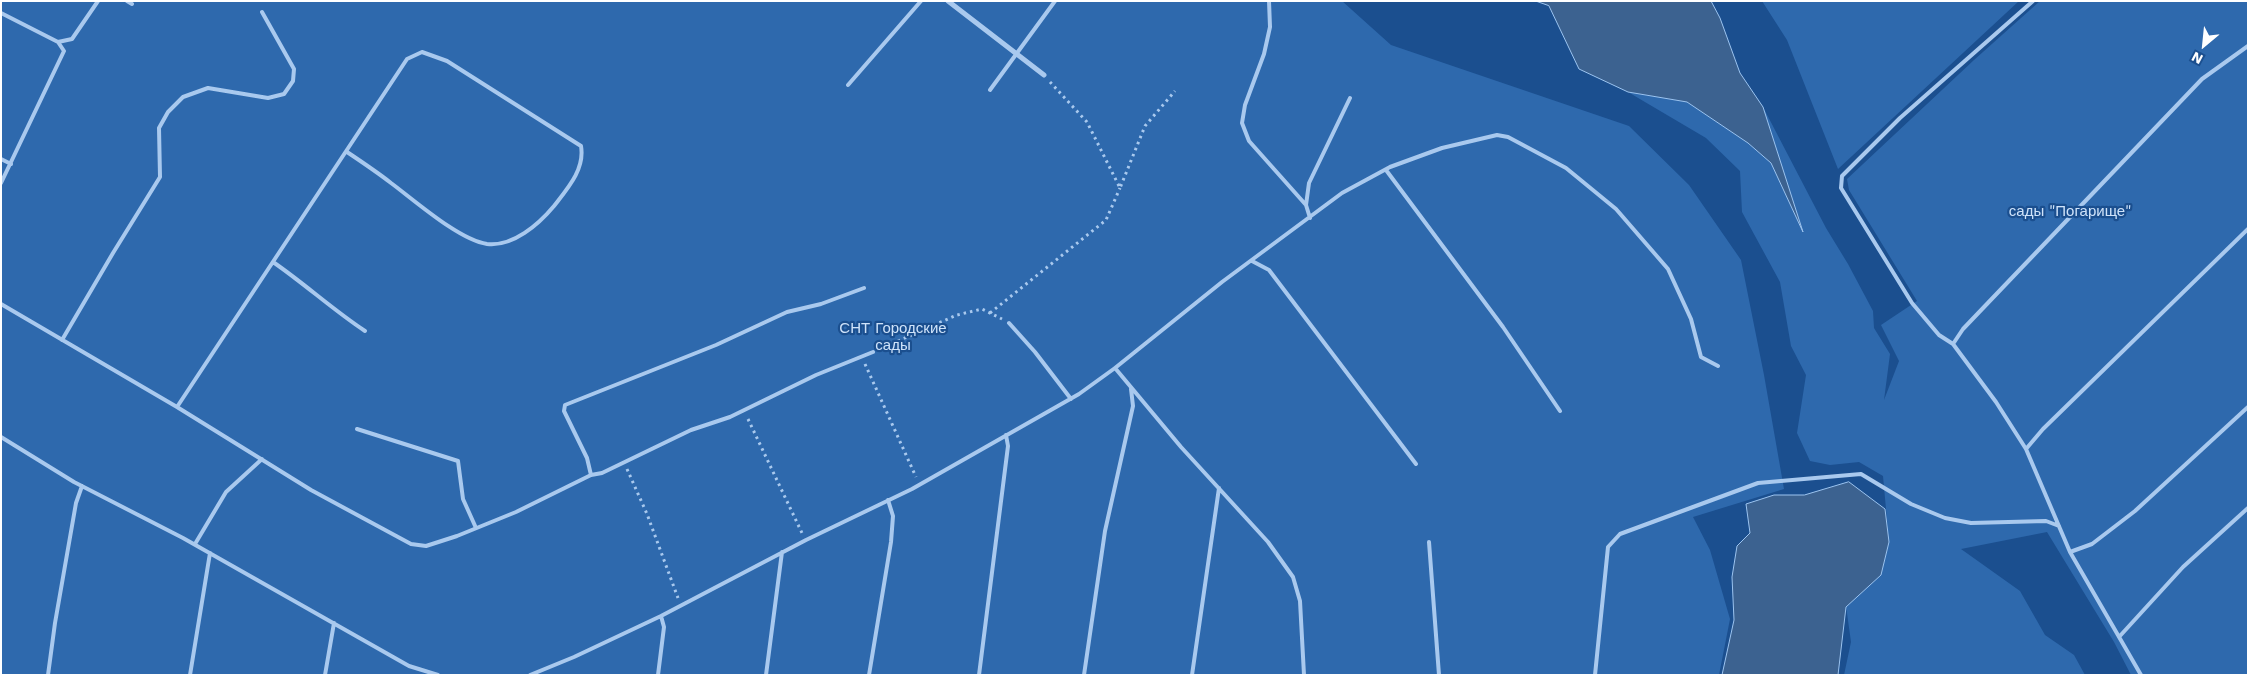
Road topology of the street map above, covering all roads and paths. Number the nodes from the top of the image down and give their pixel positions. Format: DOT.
graph roads {
  1 [pos="98,1"];
  2 [pos="127,1"];
  3 [pos="921,1"];
  4 [pos="948,1"];
  5 [pos="1055,1"];
  6 [pos="1268,1"];
  7 [pos="2033,1"];
  8 [pos="132,4"];
  9 [pos="262,12"];
  10 [pos="1,13"];
  11 [pos="58,42"];
  12 [pos="2248,46"];
  13 [pos="1017,55"];
  14 [pos="1044,75"];
  15 [pos="848,85"];
  16 [pos="990,90"];
  17 [pos="1176,91"];
  18 [pos="1350,98"];
  19 [pos="347,152"];
  20 [pos="1,159"];
  21 [pos="11,164"];
  22 [pos="1386,170"];
  23 [pos="1,183"];
  24 [pos="1120,188"];
  25 [pos="1306,205"];
  26 [pos="1310,218"];
  27 [pos="2248,229"];
  28 [pos="1252,261"];
  29 [pos="273,262"];
  30 [pos="864,288"];
  31 [pos="1,304"];
  32 [pos="990,313"];
  33 [pos="1009,323"];
  34 [pos="365,331"];
  35 [pos="62,340"];
  36 [pos="1953,344"];
  37 [pos="873,352"];
  38 [pos="861,357"];
  39 [pos="1718,366"];
  40 [pos="1115,368"];
  41 [pos="1131,389"];
  42 [pos="1071,399"];
  43 [pos="177,407"];
  44 [pos="2248,407"];
  45 [pos="744,411"];
  46 [pos="1560,411"];
  47 [pos="357,429"];
  48 [pos="1006,435"];
  49 [pos="1,437"];
  50 [pos="2026,449"];
  51 [pos="262,459"];
  52 [pos="624,462"];
  53 [pos="1416,464"];
  54 [pos="591,475"];
  55 [pos="919,485"];
  56 [pos="82,486"];
  57 [pos="1219,488"];
  58 [pos="888,500"];
  59 [pos="2248,508"];
  60 [pos="2059,526"];
  61 [pos="476,528"];
  62 [pos="806,540"];
  63 [pos="1428,542"];
  64 [pos="195,544"];
  65 [pos="782,552"];
  66 [pos="2070,552"];
  67 [pos="210,553"];
  68 [pos="681,606"];
  69 [pos="660,616"];
  70 [pos="334,623"];
  71 [pos="2119,637"];
  72 [pos="549,667"];
  73 [pos="48,675"];
  74 [pos="190,675"];
  75 [pos="325,675"];
  76 [pos="438,675"];
  77 [pos="530,675"];
  78 [pos="548,675"];
  79 [pos="658,675"];
  80 [pos="766,675"];
  81 [pos="870,675"];
  82 [pos="979,675"];
  83 [pos="1084,675"];
  84 [pos="1192,675"];
  85 [pos="1304,675"];
  86 [pos="1439,675"];
  87 [pos="1594,675"];
  88 [pos="2141,675"];
  1 -- 11 [label="lane"];
  2 -- 8 [label="lane"];
  3 -- 15 [label="lane"];
  4 -- 13 [label="street"];
  5 -- 13 [label="lane"];
  6 -- 25 [label="lane"];
  7 -- 36 [label="lane"];
  9 -- 35 [label="lane"];
  10 -- 11 [label="lane"];
  11 -- 21 [label="lane"];
  12 -- 36 [label="lane"];
  13 -- 14 [label="street"];
  13 -- 16 [label="lane"];
  14 -- 24 [label="path"];
  17 -- 24 [label="path"];
  18 -- 25 [label="lane"];
  19 -- 19 [label="lane"];
  19 -- 29 [label="lane"];
  20 -- 21 [label="lane"];
  21 -- 23 [label="lane"];
  22 -- 26 [label="lane"];
  22 -- 39 [label="lane"];
  22 -- 46 [label="lane"];
  24 -- 32 [label="path"];
  25 -- 26 [label="lane"];
  26 -- 28 [label="lane"];
  27 -- 50 [label="lane"];
  28 -- 40 [label="lane"];
  28 -- 53 [label="lane"];
  29 -- 34 [label="lane"];
  29 -- 43 [label="lane"];
  30 -- 54 [label="lane"];
  31 -- 35 [label="lane"];
  32 -- 33 [label="path"];
  32 -- 37 [label="path"];
  33 -- 42 [label="lane"];
  35 -- 43 [label="lane"];
  36 -- 50 [label="lane"];
  37 -- 38 [label="lane"];
  38 -- 45 [label="lane"];
  38 -- 55 [label="path"];
  40 -- 41 [label="lane"];
  40 -- 42 [label="lane"];
  41 -- 57 [label="lane"];
  41 -- 83 [label="lane"];
  42 -- 48 [label="lane"];
  43 -- 51 [label="lane"];
  44 -- 66 [label="lane"];
  45 -- 52 [label="lane"];
  45 -- 62 [label="path"];
  47 -- 61 [label="lane"];
  48 -- 55 [label="lane"];
  48 -- 82 [label="lane"];
  49 -- 56 [label="lane"];
  50 -- 60 [label="lane"];
  51 -- 61 [label="lane"];
  51 -- 64 [label="lane"];
  52 -- 54 [label="lane"];
  52 -- 68 [label="path"];
  54 -- 61 [label="lane"];
  55 -- 58 [label="lane"];
  56 -- 64 [label="lane"];
  56 -- 73 [label="lane"];
  57 -- 84 [label="lane"];
  57 -- 85 [label="lane"];
  58 -- 62 [label="lane"];
  58 -- 81 [label="lane"];
  59 -- 71 [label="lane"];
  60 -- 66 [label="lane"];
  60 -- 87 [label="lane"];
  62 -- 65 [label="lane"];
  63 -- 86 [label="lane"];
  64 -- 67 [label="lane"];
  65 -- 68 [label="lane"];
  65 -- 80 [label="lane"];
  66 -- 71 [label="lane"];
  67 -- 70 [label="lane"];
  67 -- 74 [label="lane"];
  68 -- 69 [label="lane"];
  69 -- 72 [label="lane"];
  69 -- 79 [label="lane"];
  70 -- 75 [label="lane"];
  70 -- 76 [label="lane"];
  71 -- 88 [label="lane"];
  72 -- 77 [label="lane"];
  72 -- 78 [label="lane"];
}
